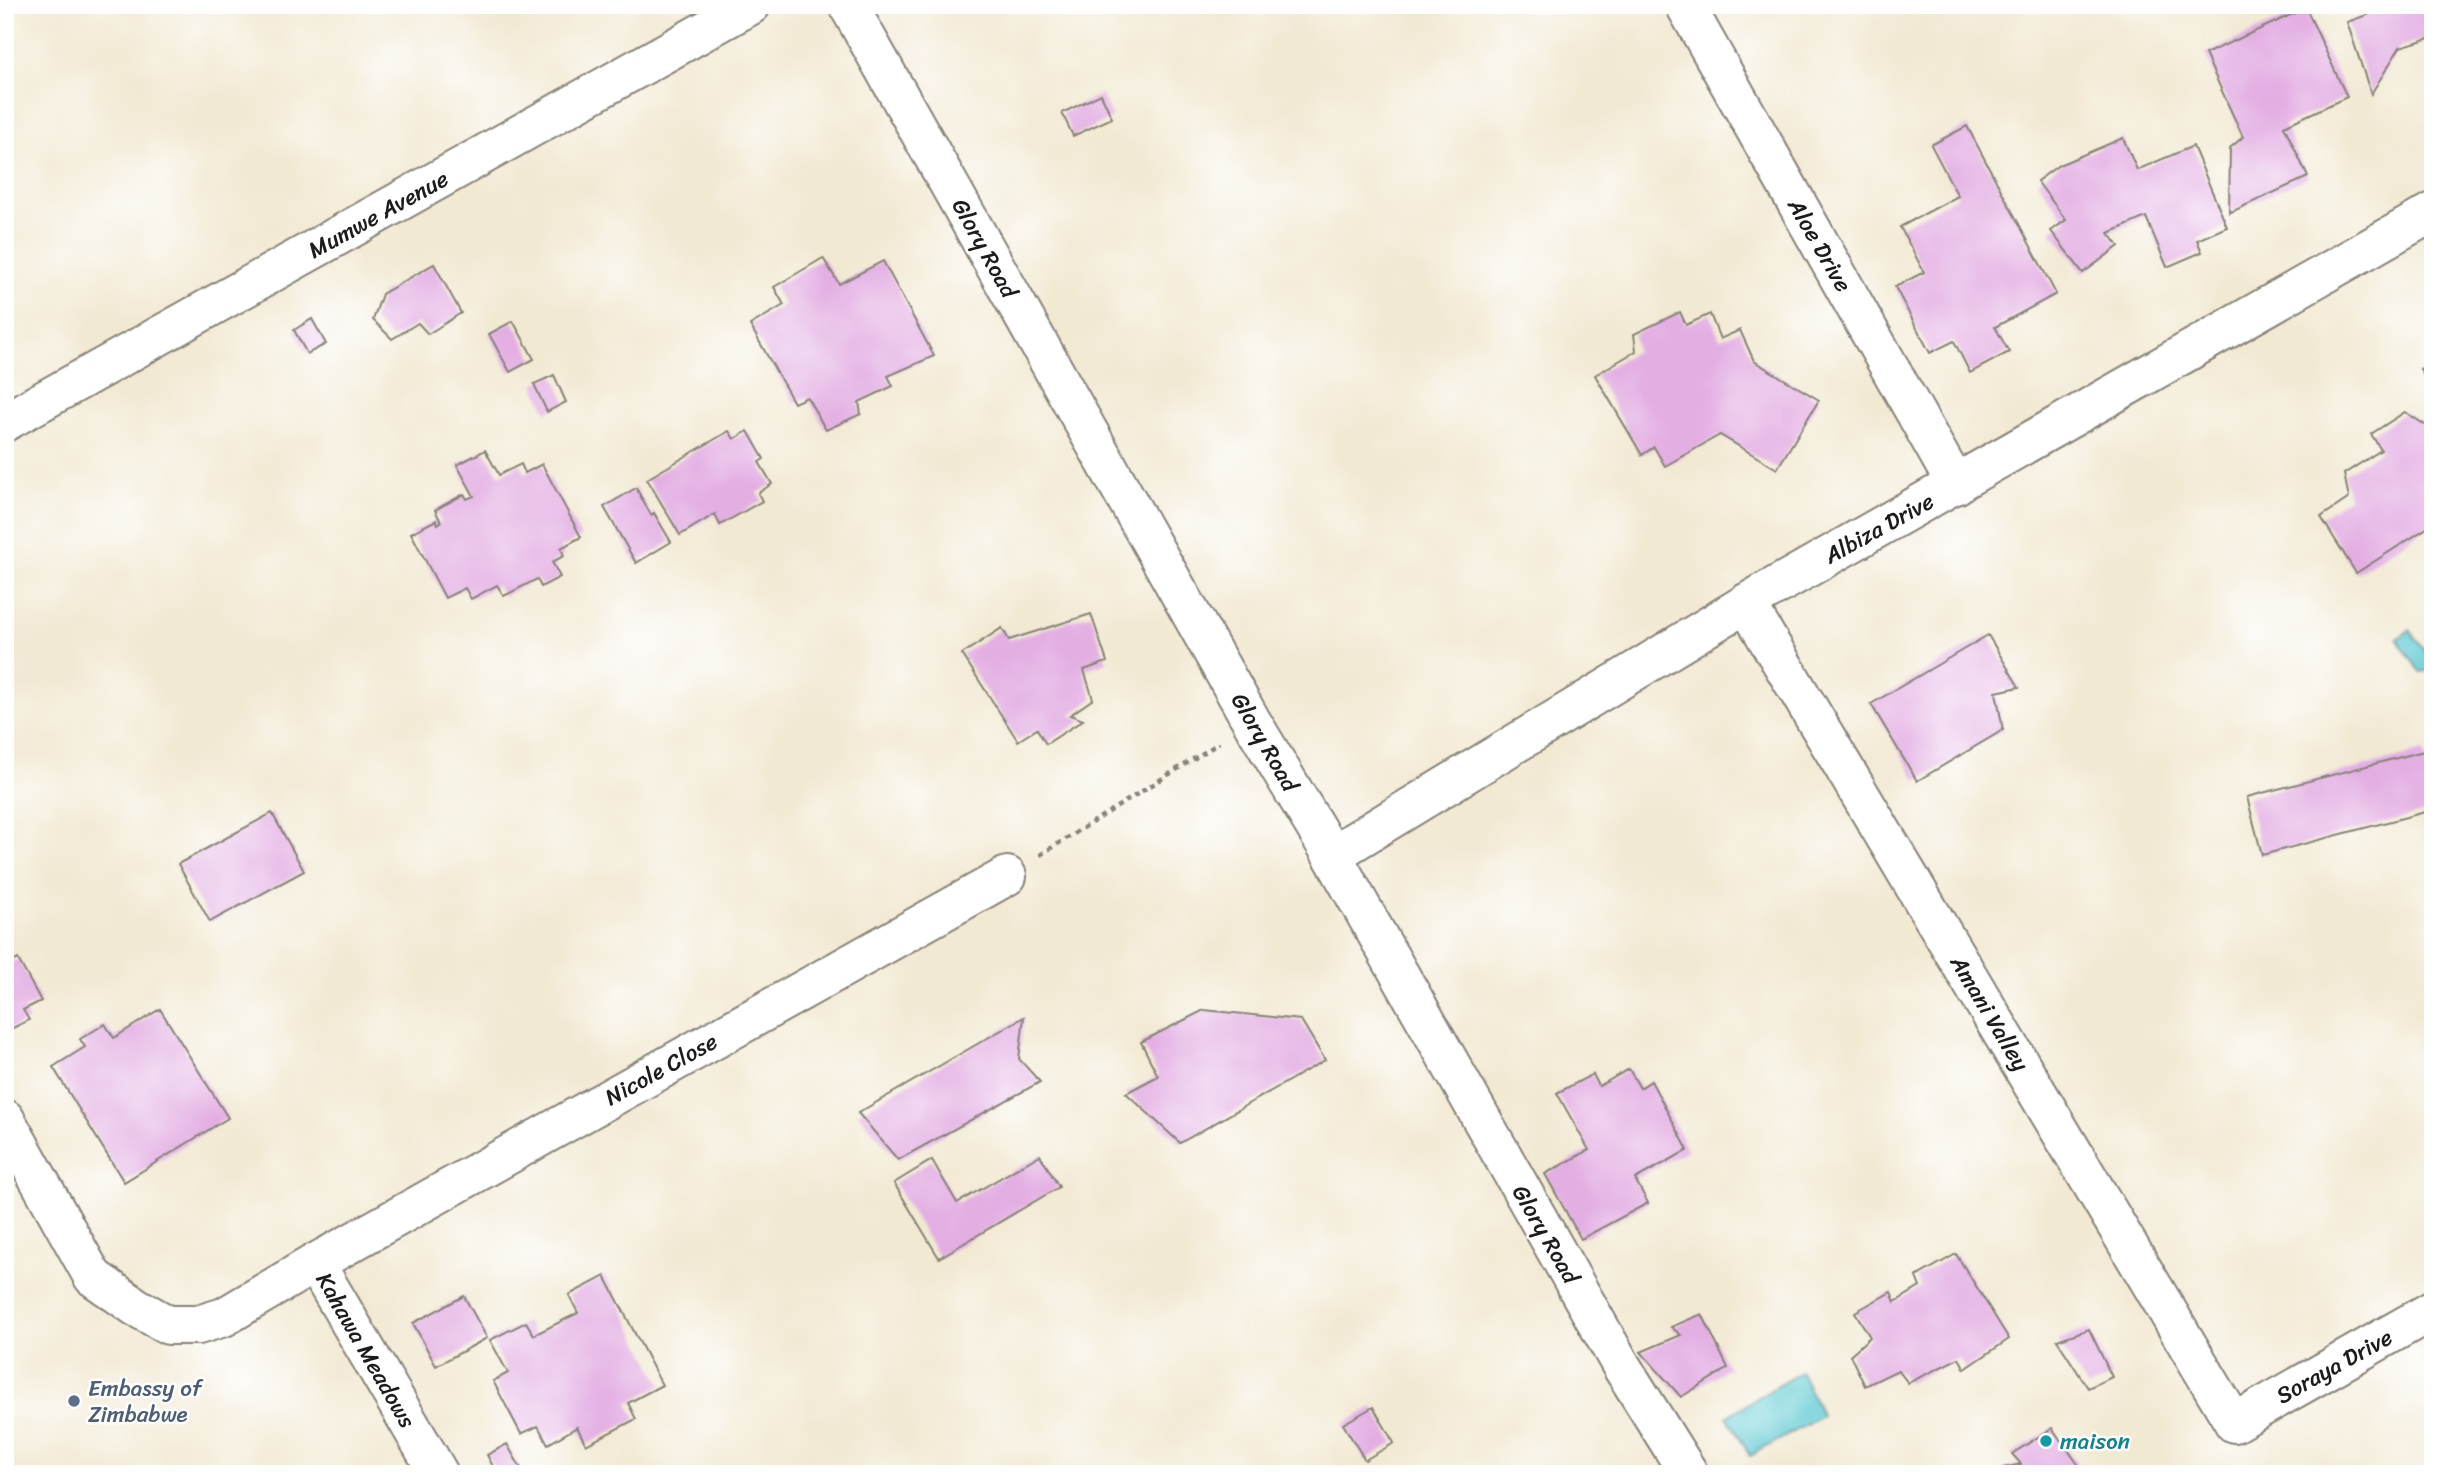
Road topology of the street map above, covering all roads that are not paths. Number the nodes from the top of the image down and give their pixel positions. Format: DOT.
graph roads {
  1 [pos="751,5"];
  2 [pos="848,5"];
  3 [pos="1685,5"];
  4 [pos="2433,212"];
  5 [pos="5,422"];
  6 [pos="1956,485"];
  7 [pos="1746,603"];
  8 [pos="1332,855"];
  9 [pos="1007,876"];
  10 [pos="5,1119"];
  11 [pos="315,1263"];
  12 [pos="2433,1310"];
  13 [pos="2234,1423"];
  14 [pos="439,1474"];
  15 [pos="1689,1474"];
  1 -- 5 [label="street, Mumwe Avenue"];
  2 -- 8 [label="street, Glory Road"];
  3 -- 6 [label="street, Aloe Drive"];
  4 -- 6 [label="street, Albiza Drive"];
  6 -- 7 [label="street, Albiza Drive"];
  7 -- 8 [label="street, Albiza Drive"];
  7 -- 13 [label="street, Amani Valley"];
  8 -- 15 [label="street, Glory Road"];
  9 -- 11 [label="street, Nicole Close"];
  10 -- 11 [label="street, Nicole Close"];
  11 -- 14 [label="street, Kahawa Meadows"];
  12 -- 13 [label="street, Soraya Drive"];
}
